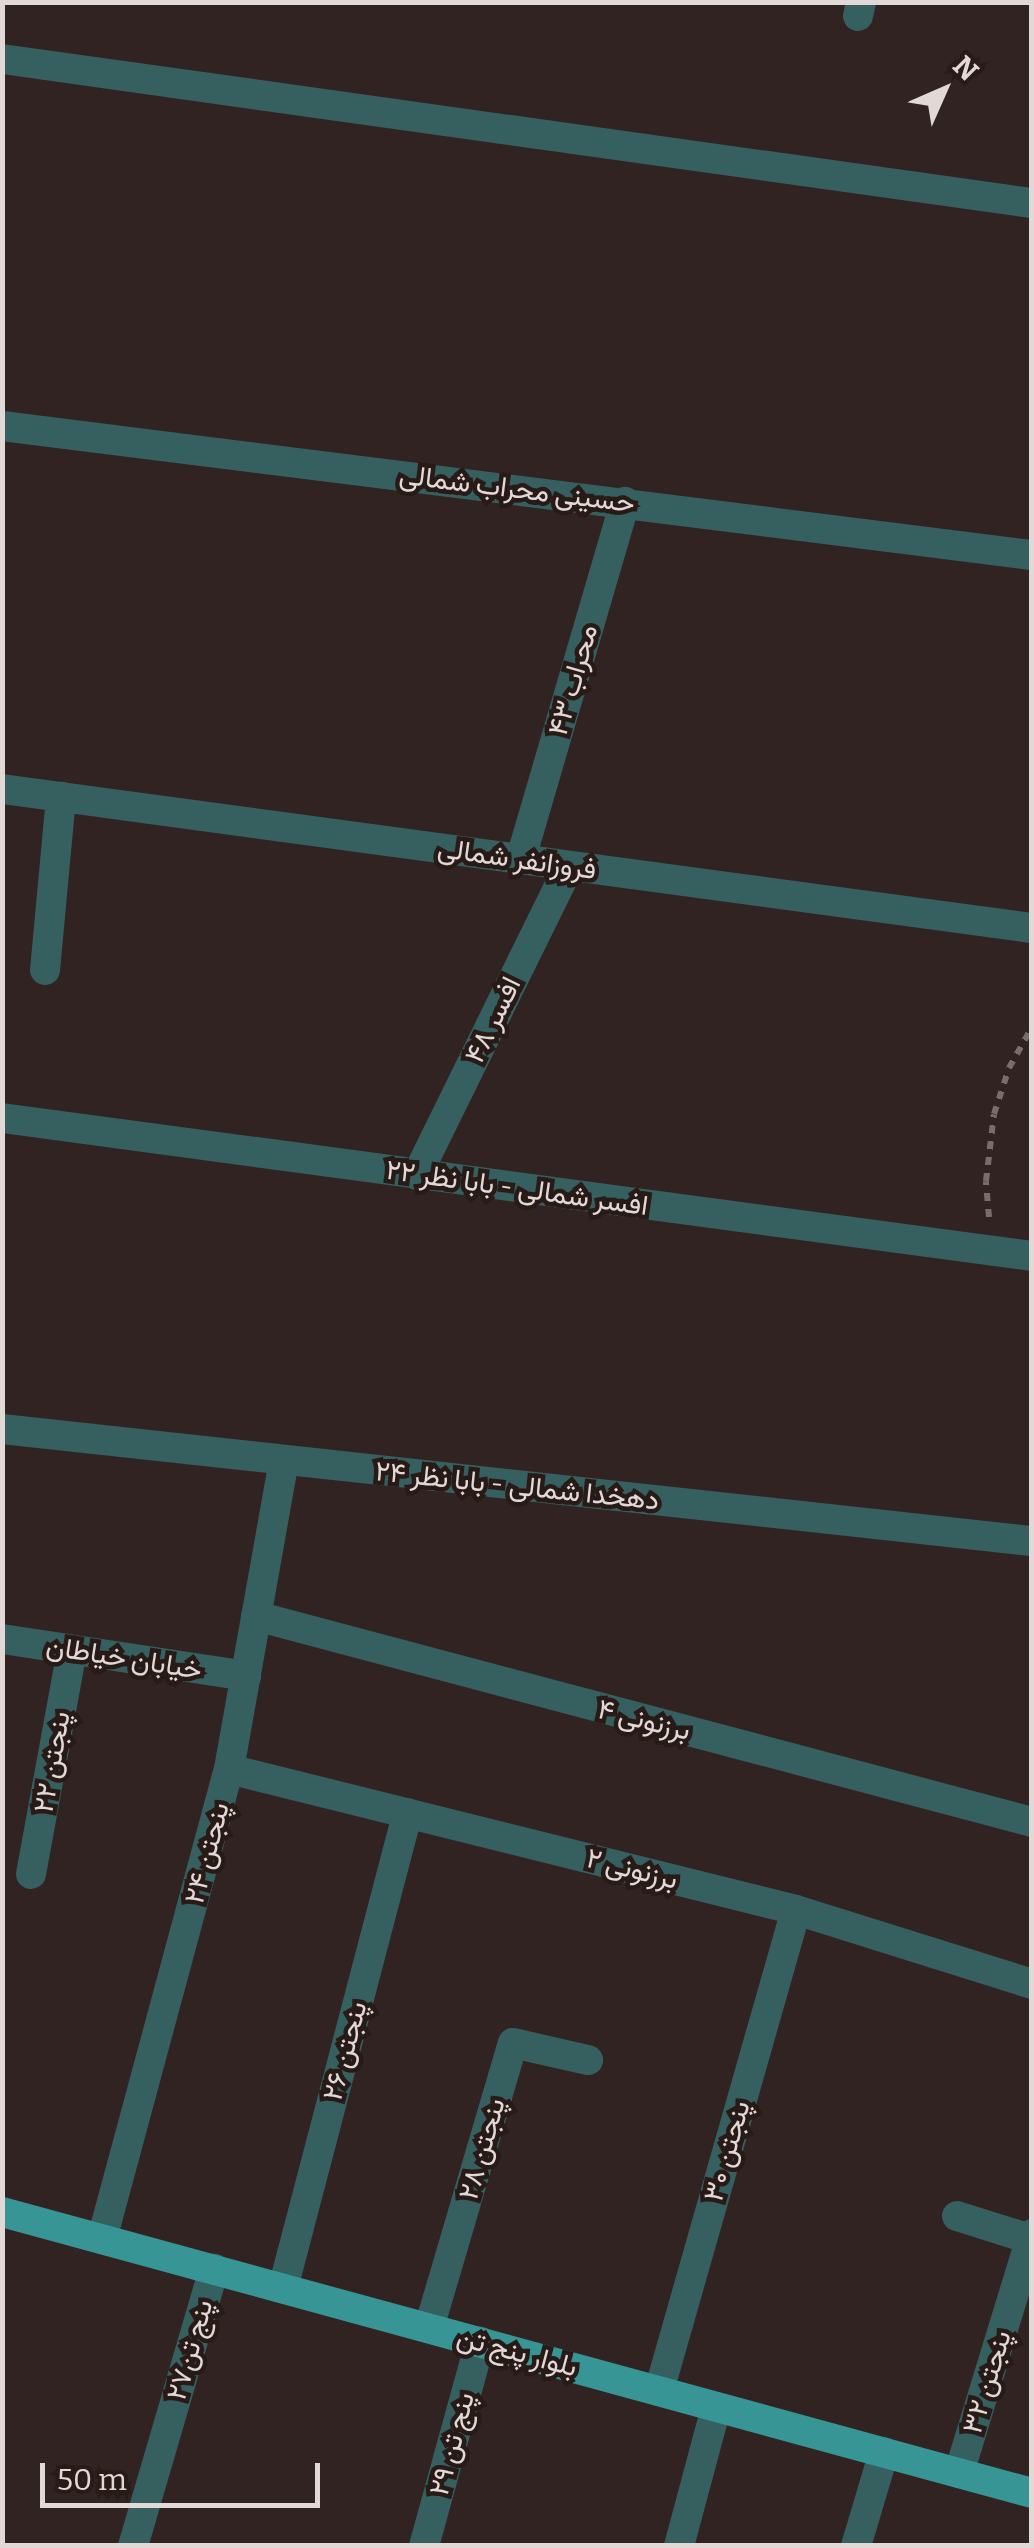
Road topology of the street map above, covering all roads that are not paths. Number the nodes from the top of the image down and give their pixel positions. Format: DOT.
graph roads {
  1 [pos="2,59"];
  2 [pos="1032,203"];
  3 [pos="2,426"];
  4 [pos="626,502"];
  5 [pos="1032,555"];
  6 [pos="2,789"];
  7 [pos="62,797"];
  8 [pos="521,858"];
  9 [pos="568,866"];
  10 [pos="1032,928"];
  11 [pos="45,970"];
  12 [pos="2,1118"];
  13 [pos="417,1174"];
  14 [pos="1032,1256"];
  15 [pos="2,1428"];
  16 [pos="284,1461"];
  17 [pos="1032,1541"];
  18 [pos="256,1616"];
  19 [pos="2,1640"];
  20 [pos="72,1650"];
  21 [pos="246,1676"];
  22 [pos="229,1769"];
  23 [pos="408,1813"];
  24 [pos="1032,1822"];
  25 [pos="32,1874"];
  26 [pos="796,1910"];
  27 [pos="1032,1984"];
  28 [pos="588,2060"];
  29 [pos="2,2212"];
  30 [pos="957,2216"];
  31 [pos="1031,2236"];
  32 [pos="102,2239"];
  33 [pos="214,2270"];
  34 [pos="283,2288"];
  35 [pos="429,2328"];
  36 [pos="480,2342"];
  37 [pos="659,2391"];
  38 [pos="716,2408"];
  39 [pos="884,2452"];
  40 [pos="960,2473"];
  41 [pos="1032,2493"];
  42 [pos="133,2546"];
  43 [pos="424,2546"];
  44 [pos="680,2546"];
  45 [pos="856,2546"];
  1 -- 2 [label="street"];
  3 -- 4 [label="street, حسینی محراب شمالی"];
  4 -- 5 [label="street, حسینی محراب شمالی"];
  4 -- 8 [label="street, محراب ۴۳"];
  6 -- 7 [label="street, فروزانفر شمالی"];
  7 -- 8 [label="street, فروزانفر شمالی"];
  7 -- 11 [label="street"];
  8 -- 9 [label="street, فروزانفر شمالی"];
  9 -- 10 [label="street, فروزانفر شمالی"];
  9 -- 13 [label="street, افسر ۴۸"];
  12 -- 13 [label="street, افسر شمالی - بابا نظر ۲۲"];
  13 -- 14 [label="street, افسر شمالی - بابا نظر ۲۲"];
  15 -- 16 [label="street, دهخدا شمالی - بابا نظر ۲۴"];
  16 -- 17 [label="street, دهخدا شمالی - بابا نظر ۲۴"];
  16 -- 18 [label="street, پنجتن ۲۴"];
  18 -- 21 [label="street, پنجتن ۲۴"];
  18 -- 24 [label="street, برزنونی ۴"];
  19 -- 20 [label="street, خیابان خیاطان"];
  20 -- 21 [label="street, خیابان خیاطان"];
  20 -- 25 [label="street, پنجتن ۲۲"];
  21 -- 22 [label="street, پنجتن ۲۴"];
  22 -- 23 [label="street, برزنونی ۲"];
  22 -- 32 [label="street, پنجتن ۲۴"];
  23 -- 26 [label="street, برزنونی ۲"];
  23 -- 34 [label="street, پنجتن ۲۶"];
  26 -- 27 [label="street, برزنونی ۲"];
  26 -- 37 [label="street, پنجتن ۳۰"];
  28 -- 35 [label="street, پنجتن ۲۸"];
  29 -- 32 [label="main road, بلوار پنج تن"];
  30 -- 31 [label="street"];
  31 -- 40 [label="street, پنجتن ۳۲"];
  32 -- 33 [label="main road, بلوار پنج تن"];
  33 -- 34 [label="main road, بلوار پنج تن"];
  33 -- 42 [label="street, پنج تن۲۷"];
  34 -- 35 [label="main road, بلوار پنج تن"];
  35 -- 36 [label="main road, بلوار پنج تن"];
  36 -- 37 [label="main road, بلوار پنج تن"];
  36 -- 43 [label="street, پنج تن ۲۹"];
  37 -- 38 [label="main road, بلوار پنج تن"];
  38 -- 39 [label="main road, بلوار پنج تن"];
  38 -- 44 [label="street"];
  39 -- 40 [label="main road, بلوار پنج تن"];
  39 -- 45 [label="street"];
  40 -- 41 [label="main road, بلوار پنج تن"];
}
